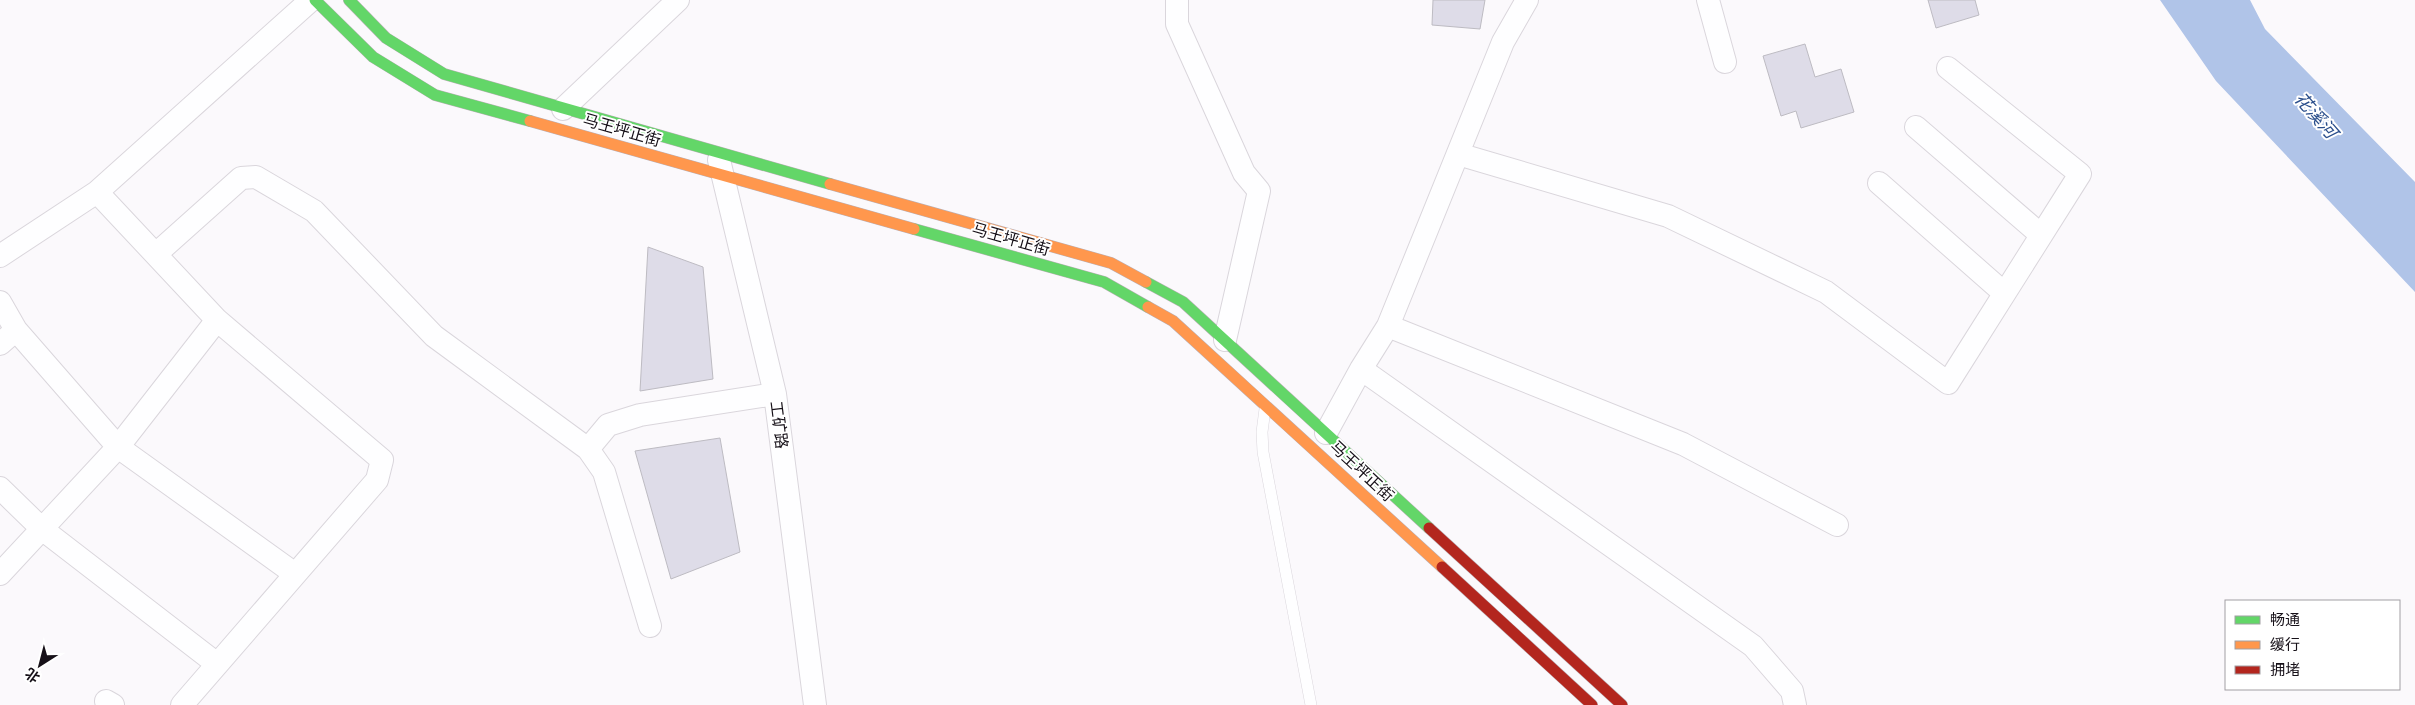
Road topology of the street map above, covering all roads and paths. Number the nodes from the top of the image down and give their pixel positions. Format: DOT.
graph roads {
  1 [pos="311,0"];
  2 [pos="315,0"];
  3 [pos="349,0"];
  4 [pos="678,0"];
  5 [pos="1177,0"];
  6 [pos="1527,0"];
  7 [pos="1708,0"];
  8 [pos="1725,62"];
  9 [pos="1948,68"];
  10 [pos="564,109"];
  11 [pos="1916,126"];
  12 [pos="717,151"];
  13 [pos="1458,154"];
  14 [pos="722,175"];
  15 [pos="1879,183"];
  16 [pos="97,192"];
  17 [pos="2041,236"];
  18 [pos="156,254"];
  19 [pos="0,256"];
  20 [pos="2004,293"];
  21 [pos="0,302"];
  22 [pos="218,320"];
  23 [pos="1388,326"];
  24 [pos="8,337"];
  25 [pos="1225,340"];
  26 [pos="1361,369"];
  27 [pos="775,394"];
  28 [pos="1266,405"];
  29 [pos="1326,433"];
  30 [pos="118,447"];
  31 [pos="588,448"];
  32 [pos="0,488"];
  33 [pos="1837,525"];
  34 [pos="42,529"];
  35 [pos="0,574"];
  36 [pos="295,574"];
  37 [pos="650,626"];
  38 [pos="217,664"];
  39 [pos="182,705"];
  40 [pos="815,705"];
  41 [pos="1311,705"];
  42 [pos="1592,705"];
  43 [pos="1622,705"];
  44 [pos="1796,705"];
  1 -- 16 [label="street"];
  2 -- 14 [label="main road, 马王坪正街"];
  3 -- 10 [label="main road, 马王坪正街"];
  4 -- 10 [label="street"];
  5 -- 25 [label="street"];
  6 -- 13 [label="street"];
  7 -- 8 [label="street"];
  9 -- 17 [label="street"];
  10 -- 12 [label="main road, 马王坪正街"];
  11 -- 17 [label="street"];
  12 -- 14 [label="street, 工矿路"];
  12 -- 25 [label="main road, 马王坪正街"];
  13 -- 20 [label="street"];
  13 -- 23 [label="street"];
  14 -- 27 [label="street, 工矿路"];
  14 -- 28 [label="main road, 马王坪正街"];
  15 -- 20 [label="street"];
  16 -- 18 [label="street"];
  16 -- 19 [label="street"];
  17 -- 20 [label="street"];
  18 -- 22 [label="street"];
  18 -- 31 [label="street"];
  21 -- 24 [label="street"];
  22 -- 30 [label="street"];
  22 -- 36 [label="street"];
  23 -- 26 [label="street"];
  23 -- 33 [label="street"];
  24 -- 30 [label="street"];
  25 -- 29 [label="main road, 马王坪正街"];
  26 -- 29 [label="street"];
  26 -- 44 [label="street"];
  27 -- 31 [label="street"];
  27 -- 40 [label="street, 工矿路"];
  28 -- 41 [label="lane"];
  28 -- 42 [label="main road, 马王坪正街"];
  29 -- 43 [label="main road, 马王坪正街"];
  30 -- 34 [label="street"];
  30 -- 36 [label="street"];
  31 -- 37 [label="street"];
  32 -- 34 [label="street"];
  34 -- 35 [label="street"];
  34 -- 38 [label="street"];
  36 -- 38 [label="street"];
  38 -- 39 [label="street"];
}
